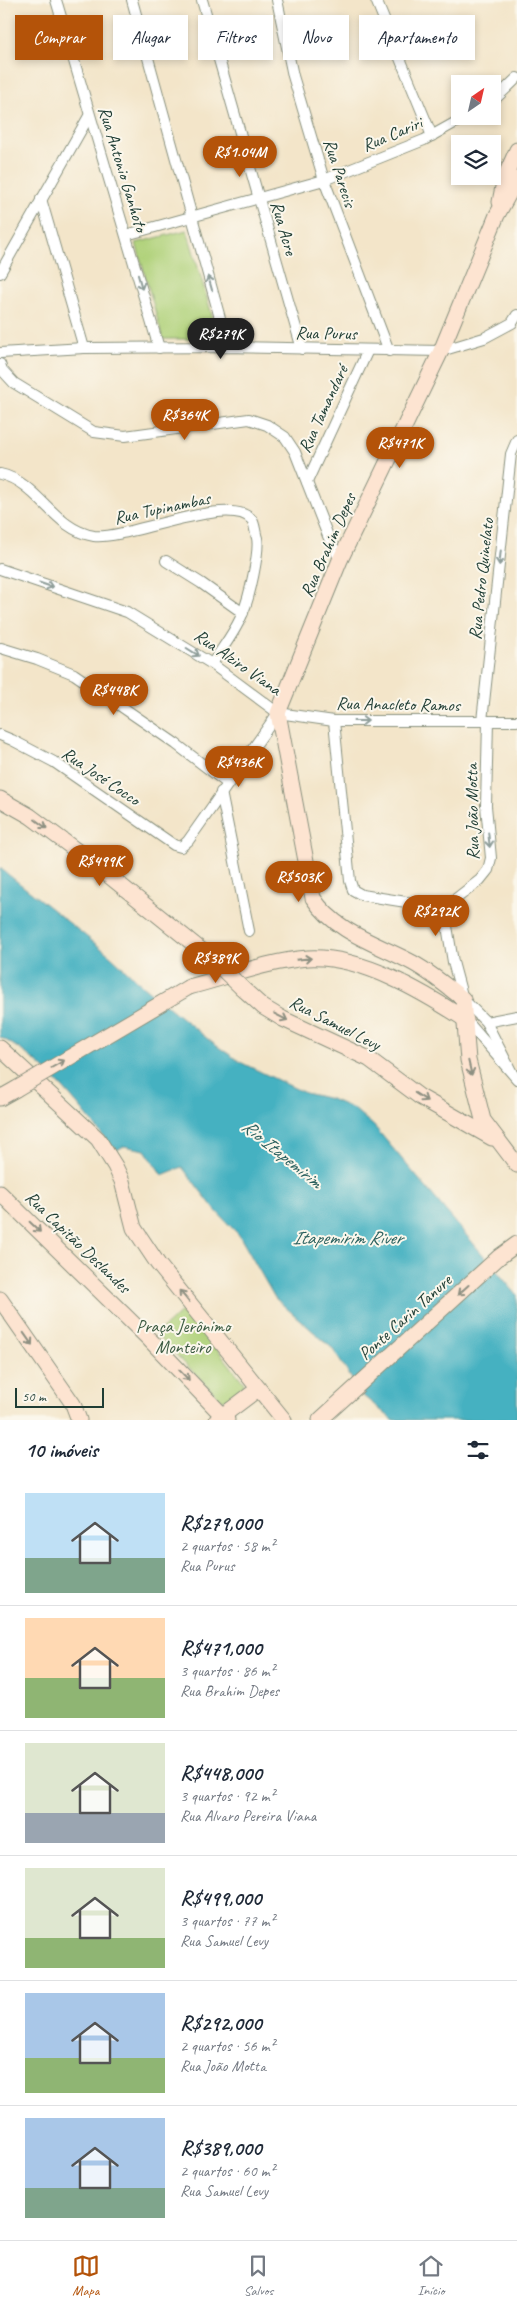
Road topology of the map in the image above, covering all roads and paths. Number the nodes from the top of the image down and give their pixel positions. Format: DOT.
graph roads {
  1 [pos="56,0"];
  2 [pos="132,0"];
  3 [pos="202,0"];
  4 [pos="277,0"];
  5 [pos="376,0"];
  6 [pos="517,78"];
  7 [pos="501,93"];
  8 [pos="89,116"];
  9 [pos="451,125"];
  10 [pos="432,136"];
  11 [pos="516,149"];
  12 [pos="517,178"];
  13 [pos="324,180"];
  14 [pos="259,198"];
  15 [pos="41,199"];
  16 [pos="497,215"];
  17 [pos="191,216"];
  18 [pos="126,235"];
  19 [pos="0,273"];
  20 [pos="515,320"];
  21 [pos="228,347"];
  22 [pos="84,348"];
  23 [pos="159,348"];
  24 [pos="302,349"];
  25 [pos="368,350"];
  26 [pos="389,351"];
  27 [pos="441,351"];
  28 [pos="0,353"];
  29 [pos="0,364"];
  30 [pos="517,440"];
  31 [pos="0,474"];
  32 [pos="307,482"];
  33 [pos="340,560"];
  34 [pos="166,561"];
  35 [pos="0,569"];
  36 [pos="243,613"];
  37 [pos="1,648"];
  38 [pos="212,664"];
  39 [pos="278,713"];
  40 [pos="334,721"];
  41 [pos="485,721"];
  42 [pos="517,721"];
  43 [pos="0,736"];
  44 [pos="224,788"];
  45 [pos="0,799"];
  46 [pos="181,847"];
  47 [pos="444,908"];
  48 [pos="249,931"];
  49 [pos="463,999"];
  50 [pos="517,1016"];
  51 [pos="466,1020"];
  52 [pos="486,1022"];
  53 [pos="0,1048"];
  54 [pos="514,1075"];
  55 [pos="0,1098"];
  56 [pos="497,1141"];
  57 [pos="517,1165"];
  58 [pos="0,1193"];
  59 [pos="517,1244"];
  60 [pos="0,1299"];
  61 [pos="258,1389"];
  62 [pos="223,1418"];
  63 [pos="79,1420"];
  64 [pos="284,1420"];
  65 [pos="320,1420"];
  1 -- 8 [label="street, Rua Antonio Ganhoto"];
  2 -- 17 [label="street"];
  3 -- 14 [label="street, Rua Acre"];
  4 -- 13 [label="street, Rua Parecis"];
  5 -- 10 [label="street"];
  6 -- 7 [label="street"];
  8 -- 15 [label="street"];
  8 -- 18 [label="street, Rua Antonio Ganhoto"];
  9 -- 10 [label="street, Rua Cariri"];
  10 -- 13 [label="street, Rua Cariri"];
  11 -- 16 [label="main road, Rua Brahim Depes"];
  12 -- 16 [label="main road, Rua Brahim Depes"];
  13 -- 14 [label="street, Rua Cariri"];
  13 -- 26 [label="street, Rua Parecis"];
  14 -- 17 [label="street, Rua Cariri"];
  14 -- 24 [label="street, Rua Acre"];
  15 -- 19 [label="street"];
  15 -- 22 [label="street"];
  16 -- 27 [label="main road, Rua Brahim Depes"];
  17 -- 18 [label="street, Rua Cariri"];
  21 -- 17 [label="street, one-way"];
  18 -- 23 [label="street, Rua Antonio Ganhoto, one-way"];
  20 -- 27 [label="street, Rua Purus"];
  21 -- 23 [label="street, Rua Purus"];
  21 -- 24 [label="street, Rua Purus"];
  22 -- 23 [label="street, Rua Purus"];
  22 -- 28 [label="street, Rua Purus"];
  24 -- 25 [label="street, Rua Purus"];
  25 -- 26 [label="street, Rua Purus"];
  25 -- 32 [label="street, Rua Tamandaré"];
  26 -- 27 [label="street, Rua Purus"];
  27 -- 33 [label="main road, Rua Brahim Depes"];
  29 -- 32 [label="street"];
  30 -- 41 [label="street, Rua Pedro Quinelato, one-way"];
  31 -- 36 [label="street, Rua Tupinambas"];
  32 -- 33 [label="street"];
  33 -- 39 [label="main road, Rua Brahim Depes"];
  34 -- 36 [label="street"];
  35 -- 38 [label="street, Rua Alziro Viana, one-way"];
  36 -- 38 [label="street, Rua Tupinambas"];
  37 -- 44 [label="street"];
  38 -- 39 [label="street, Rua Alziro Viana"];
  39 -- 40 [label="street, Rua Anacleto Ramos"];
  39 -- 44 [label="street, Rua Brahim Depes"];
  39 -- 49 [label="main road, Rua Alziro Viana"];
  40 -- 41 [label="street, Rua Anacleto Ramos, one-way"];
  40 -- 47 [label="street"];
  41 -- 42 [label="street, Rua Anacleto Ramos"];
  41 -- 47 [label="street, Rua João Motta, one-way"];
  43 -- 46 [label="street, Rua José Cocco"];
  44 -- 46 [label="street, Rua Brahim Depes"];
  44 -- 48 [label="street"];
  45 -- 56 [label="main road, Rua Samuel Levy, one-way, bridge"];
  47 -- 49 [label="street"];
  49 -- 51 [label="main road"];
  49 -- 52 [label="street"];
  50 -- 52 [label="street"];
  51 -- 54 [label="street"];
  55 -- 51 [label="main road, one-way, bridge"];
  51 -- 56 [label="main road, one-way"];
  52 -- 54 [label="street"];
  61 -- 53 [label="main road, one-way"];
  56 -- 57 [label="main road"];
  58 -- 62 [label="main road, Rua Capitão Deslandes, one-way"];
  59 -- 65 [label="main road, Ponte Carin Tanure, one-way"];
  60 -- 63 [label="main road, one-way"];
  61 -- 62 [label="main road"];
  61 -- 64 [label="main road"];
}
